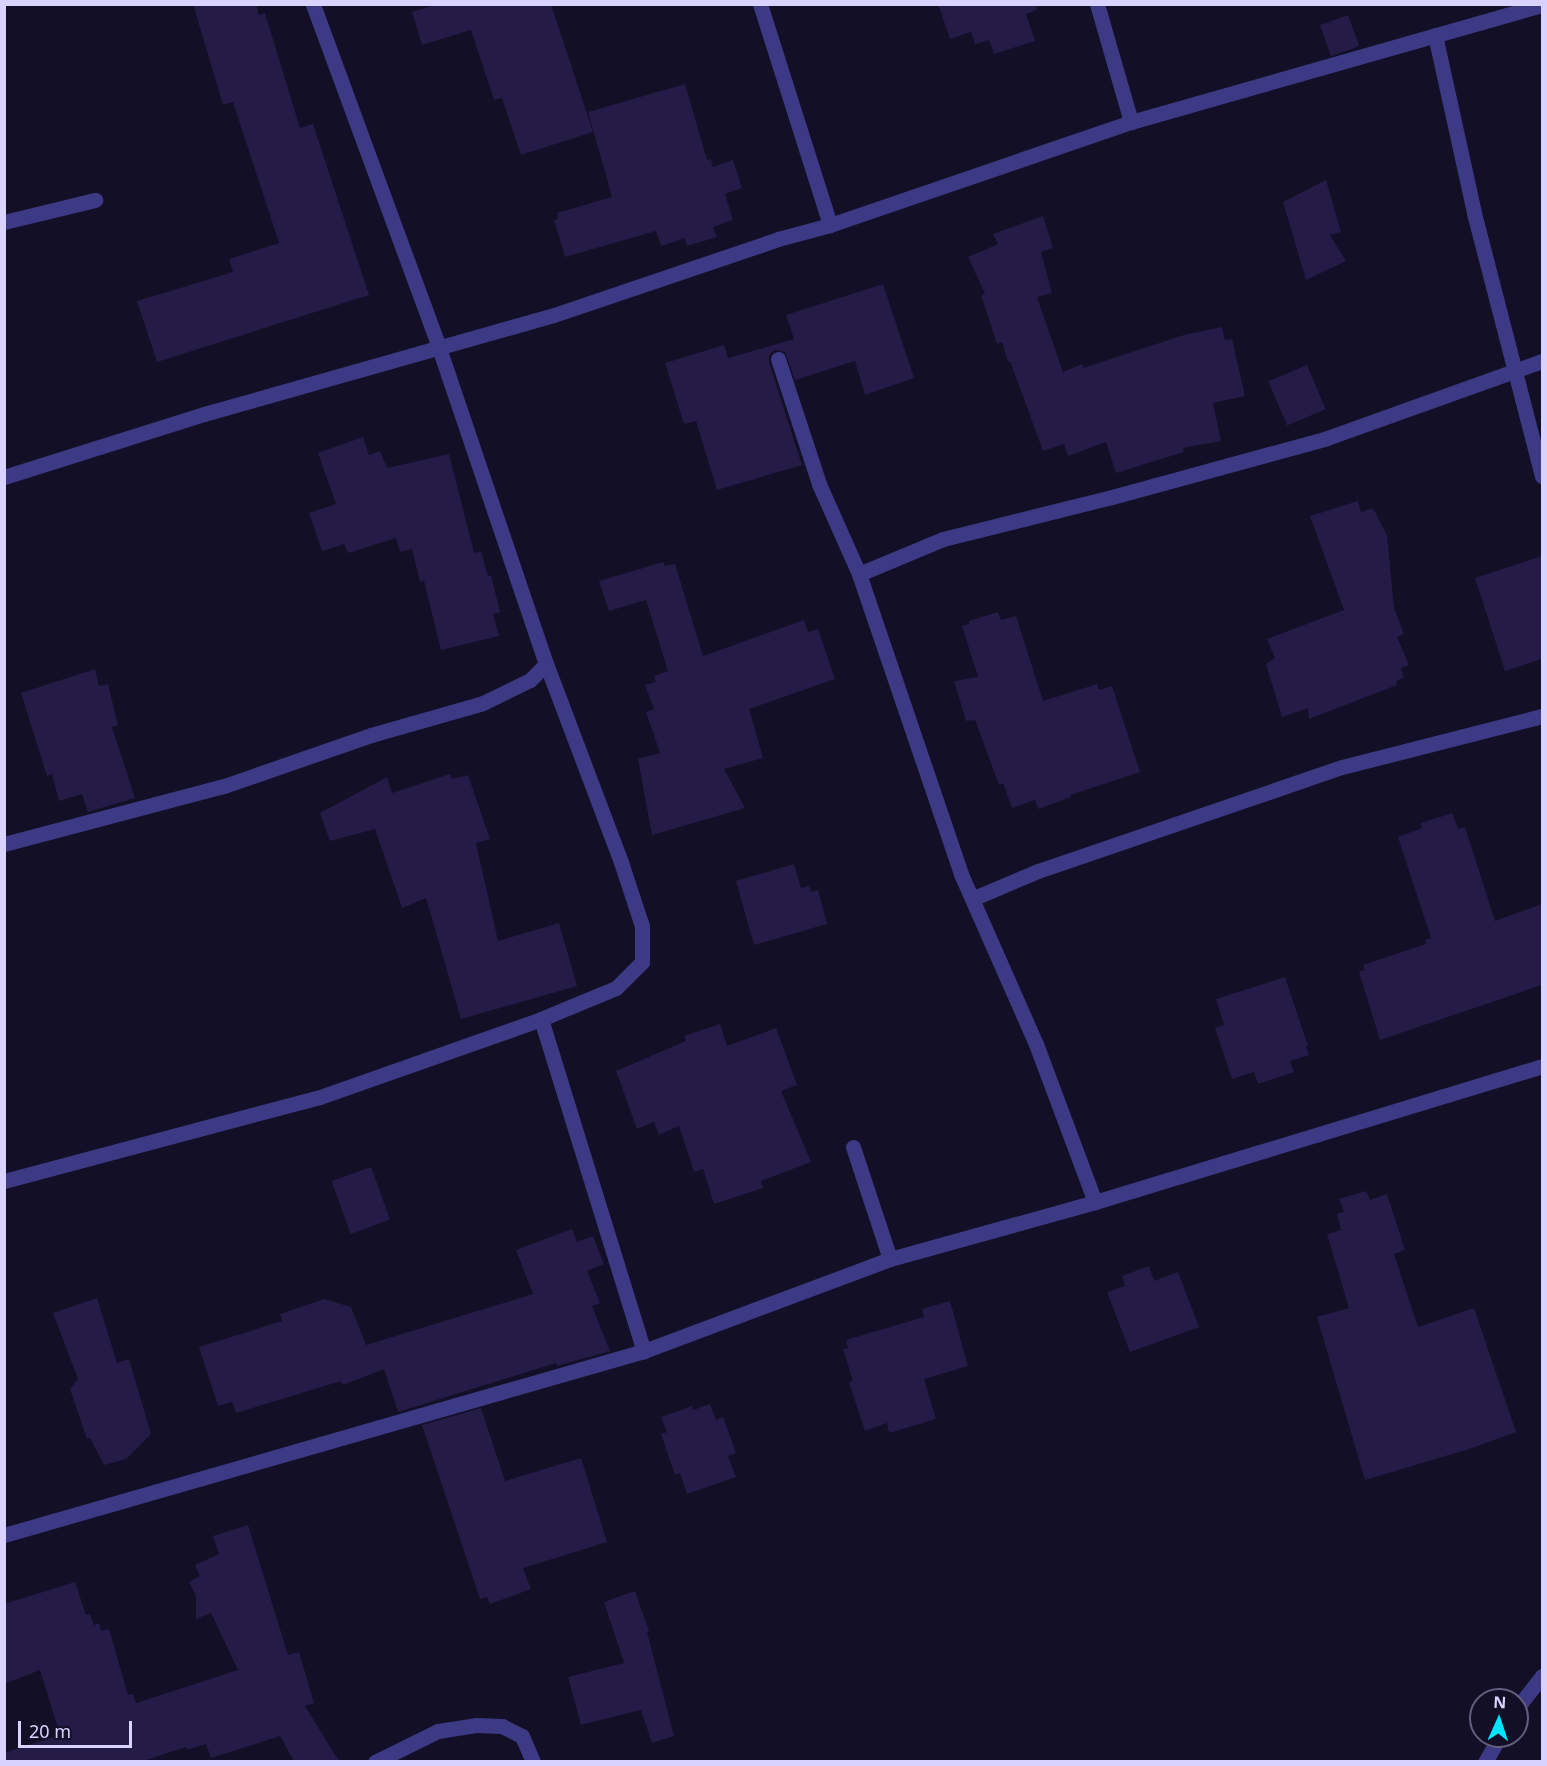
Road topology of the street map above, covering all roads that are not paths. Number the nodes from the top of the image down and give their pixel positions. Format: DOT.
graph roads {
  1 [pos="314,4"];
  2 [pos="760,4"];
  3 [pos="1097,4"];
  4 [pos="1542,5"];
  5 [pos="1435,35"];
  6 [pos="1131,122"];
  7 [pos="95,200"];
  8 [pos="4,222"];
  9 [pos="830,225"];
  10 [pos="439,347"];
  11 [pos="778,359"];
  12 [pos="1542,361"];
  13 [pos="1515,370"];
  14 [pos="1542,476"];
  15 [pos="4,477"];
  16 [pos="859,574"];
  17 [pos="546,664"];
  18 [pos="1542,716"];
  19 [pos="4,844"];
  20 [pos="974,898"];
  21 [pos="541,1019"];
  22 [pos="1542,1066"];
  23 [pos="853,1148"];
  24 [pos="4,1181"];
  25 [pos="1095,1202"];
  26 [pos="890,1259"];
  27 [pos="644,1351"];
  28 [pos="4,1535"];
  29 [pos="1542,1676"];
  30 [pos="1529,1693"];
  31 [pos="1493,1748"];
  32 [pos="375,1761"];
  33 [pos="533,1761"];
  34 [pos="1485,1761"];
  1 -- 10 [label="street"];
  2 -- 9 [label="street"];
  3 -- 6 [label="street"];
  4 -- 5 [label="street"];
  5 -- 6 [label="street"];
  5 -- 13 [label="street"];
  6 -- 9 [label="street"];
  7 -- 8 [label="street"];
  9 -- 10 [label="street"];
  10 -- 15 [label="street"];
  10 -- 17 [label="street"];
  11 -- 16 [label="street"];
  12 -- 13 [label="street"];
  13 -- 14 [label="street"];
  13 -- 16 [label="street"];
  16 -- 20 [label="street"];
  17 -- 19 [label="street"];
  17 -- 21 [label="street"];
  18 -- 20 [label="street"];
  20 -- 25 [label="street"];
  21 -- 24 [label="street"];
  21 -- 27 [label="street"];
  22 -- 25 [label="street"];
  23 -- 26 [label="street"];
  25 -- 26 [label="street"];
  26 -- 27 [label="street"];
  27 -- 28 [label="street"];
  29 -- 30 [label="street"];
  31 -- 34 [label="street"];
  32 -- 33 [label="street"];
}
